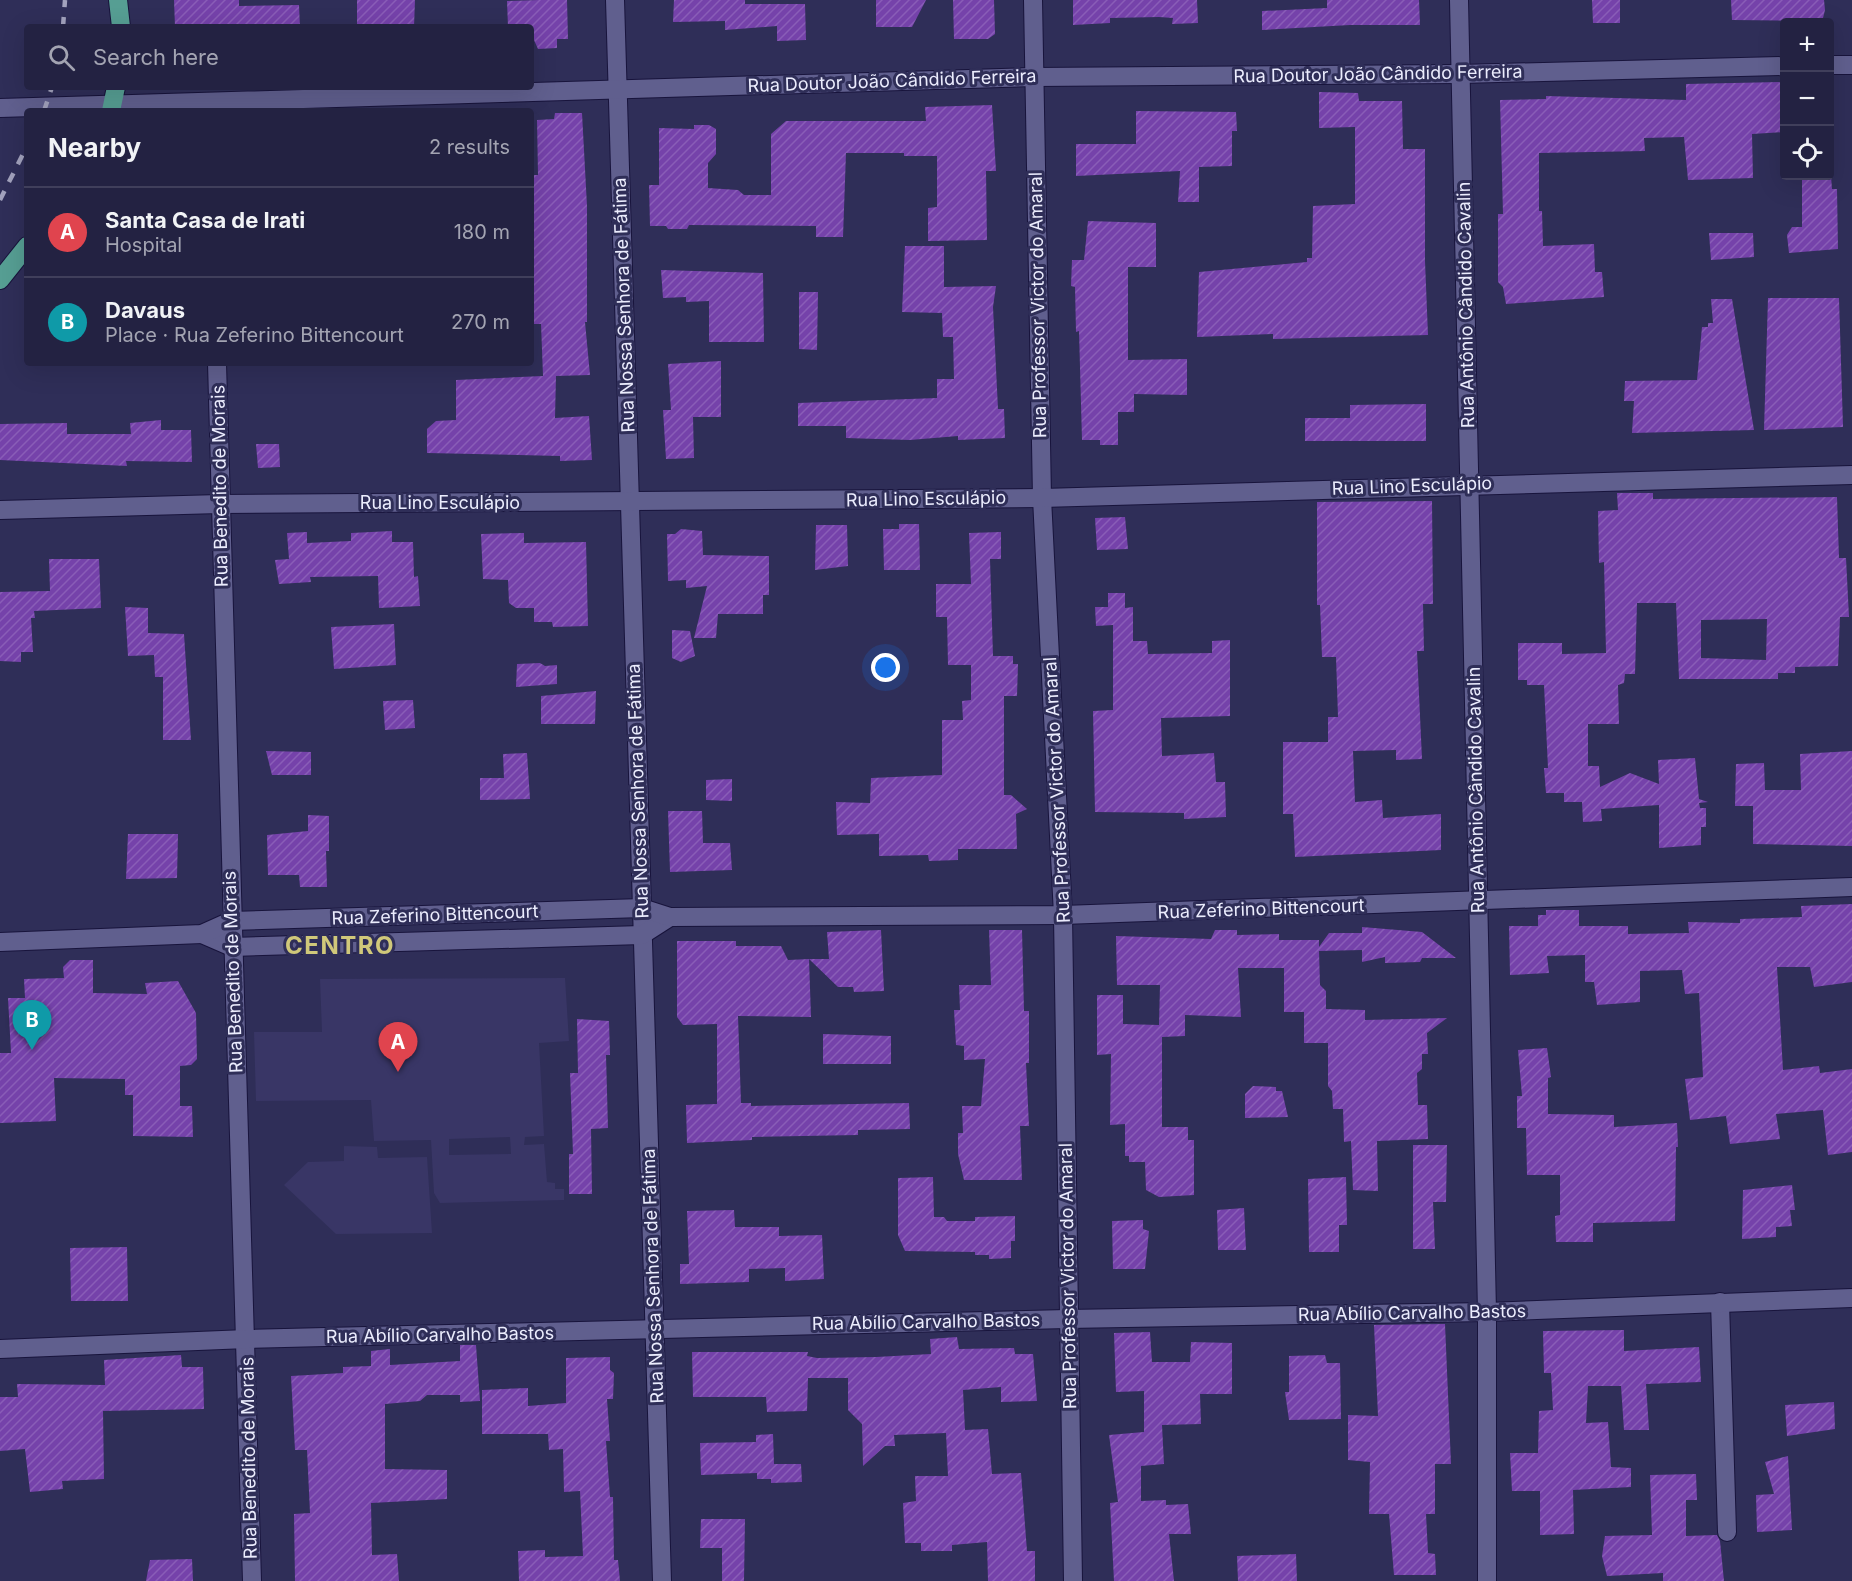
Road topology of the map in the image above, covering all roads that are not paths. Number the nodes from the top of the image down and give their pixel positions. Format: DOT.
graph roads {
  1 [pos="118,0"];
  2 [pos="615,0"];
  3 [pos="1034,0"];
  4 [pos="1459,0"];
  5 [pos="121,24"];
  6 [pos="1834,65"];
  7 [pos="1852,65"];
  8 [pos="1780,66"];
  9 [pos="1460,74"];
  10 [pos="1034,77"];
  11 [pos="617,89"];
  12 [pos="113,101"];
  13 [pos="212,106"];
  14 [pos="0,108"];
  15 [pos="24,250"];
  16 [pos="0,280"];
  17 [pos="217,366"];
  18 [pos="1852,475"];
  19 [pos="1471,484"];
  20 [pos="1042,498"];
  21 [pos="629,502"];
  22 [pos="220,504"];
  23 [pos="0,510"];
  24 [pos="1852,887"];
  25 [pos="1478,901"];
  26 [pos="642,908"];
  27 [pos="1063,915"];
  28 [pos="670,916"];
  29 [pos="231,921"];
  30 [pos="202,934"];
  31 [pos="642,935"];
  32 [pos="0,942"];
  33 [pos="232,947"];
  34 [pos="1852,1298"];
  35 [pos="1720,1302"];
  36 [pos="1486,1312"];
  37 [pos="1067,1319"];
  38 [pos="655,1329"];
  39 [pos="247,1339"];
  40 [pos="0,1349"];
  41 [pos="1727,1532"];
  42 [pos="252,1581"];
  43 [pos="662,1581"];
  44 [pos="1073,1581"];
  45 [pos="1488,1581"];
  1 -- 5 [label="main road"];
  2 -- 11 [label="street, Rua Nossa Senhora de Fátima"];
  3 -- 10 [label="street, Rua Professor Victor do Amaral"];
  4 -- 9 [label="street, Rua Antônio Cândido Cavalin"];
  6 -- 7 [label="street"];
  8 -- 9 [label="street, Rua Doutor João Cândido Ferreira"];
  9 -- 10 [label="street, Rua Doutor João Cândido Ferreira"];
  9 -- 19 [label="street, Rua Antônio Cândido Cavalin"];
  10 -- 11 [label="street, Rua Doutor João Cândido Ferreira"];
  10 -- 20 [label="street, Rua Professor Victor do Amaral"];
  11 -- 13 [label="street, Rua Doutor João Cândido Ferreira"];
  11 -- 21 [label="street, Rua Nossa Senhora de Fátima"];
  12 -- 13 [label="street, Rua Doutor João Cândido Ferreira"];
  12 -- 14 [label="street, Rua Doutor João Cândido Ferreira"];
  15 -- 16 [label="main road"];
  17 -- 22 [label="street, Rua Benedito de Morais"];
  18 -- 19 [label="street, Rua Lino Esculápio"];
  19 -- 20 [label="street, Rua Lino Esculápio"];
  19 -- 25 [label="street, Rua Antônio Cândido Cavalin"];
  20 -- 21 [label="street, Rua Lino Esculápio"];
  20 -- 27 [label="street, Rua Professor Victor do Amaral"];
  21 -- 22 [label="street, Rua Lino Esculápio"];
  21 -- 26 [label="street, Rua Nossa Senhora de Fátima"];
  22 -- 23 [label="street, Rua Lino Esculápio"];
  22 -- 29 [label="street, Rua Benedito de Morais"];
  24 -- 25 [label="street, Rua Zeferino Bittencourt"];
  25 -- 27 [label="street, Rua Zeferino Bittencourt"];
  25 -- 36 [label="street, Rua Antônio Cândido Cavalin"];
  26 -- 28 [label="street, Rua Zeferino Bittencourt"];
  26 -- 29 [label="street, Rua Zeferino Bittencourt"];
  26 -- 31 [label="street, Rua Nossa Senhora de Fátima"];
  27 -- 28 [label="street, Rua Zeferino Bittencourt"];
  27 -- 37 [label="street, Rua Professor Victor do Amaral"];
  28 -- 31 [label="street"];
  29 -- 30 [label="street, Rua Zeferino Bittencourt"];
  29 -- 33 [label="street, Rua Benedito de Morais"];
  30 -- 32 [label="street, Rua Zeferino Bittencourt"];
  30 -- 33 [label="street, Rua Zeferino Bittencourt"];
  31 -- 33 [label="street, Rua Zeferino Bittencourt"];
  31 -- 38 [label="street, Rua Nossa Senhora de Fátima"];
  33 -- 39 [label="street, Rua Benedito de Morais"];
  34 -- 35 [label="street, Rua Abílio Carvalho Bastos"];
  35 -- 36 [label="street, Rua Abílio Carvalho Bastos"];
  35 -- 41 [label="street"];
  36 -- 37 [label="street, Rua Abílio Carvalho Bastos"];
  36 -- 45 [label="street, Rua Antônio Cândido Cavalin"];
  37 -- 38 [label="street, Rua Abílio Carvalho Bastos"];
  37 -- 44 [label="street, Rua Professor Victor do Amaral"];
  38 -- 39 [label="street, Rua Abílio Carvalho Bastos"];
  38 -- 43 [label="street, Rua Nossa Senhora de Fátima"];
  39 -- 40 [label="street, Rua Abílio Carvalho Bastos"];
  39 -- 42 [label="street, Rua Benedito de Morais"];
}
